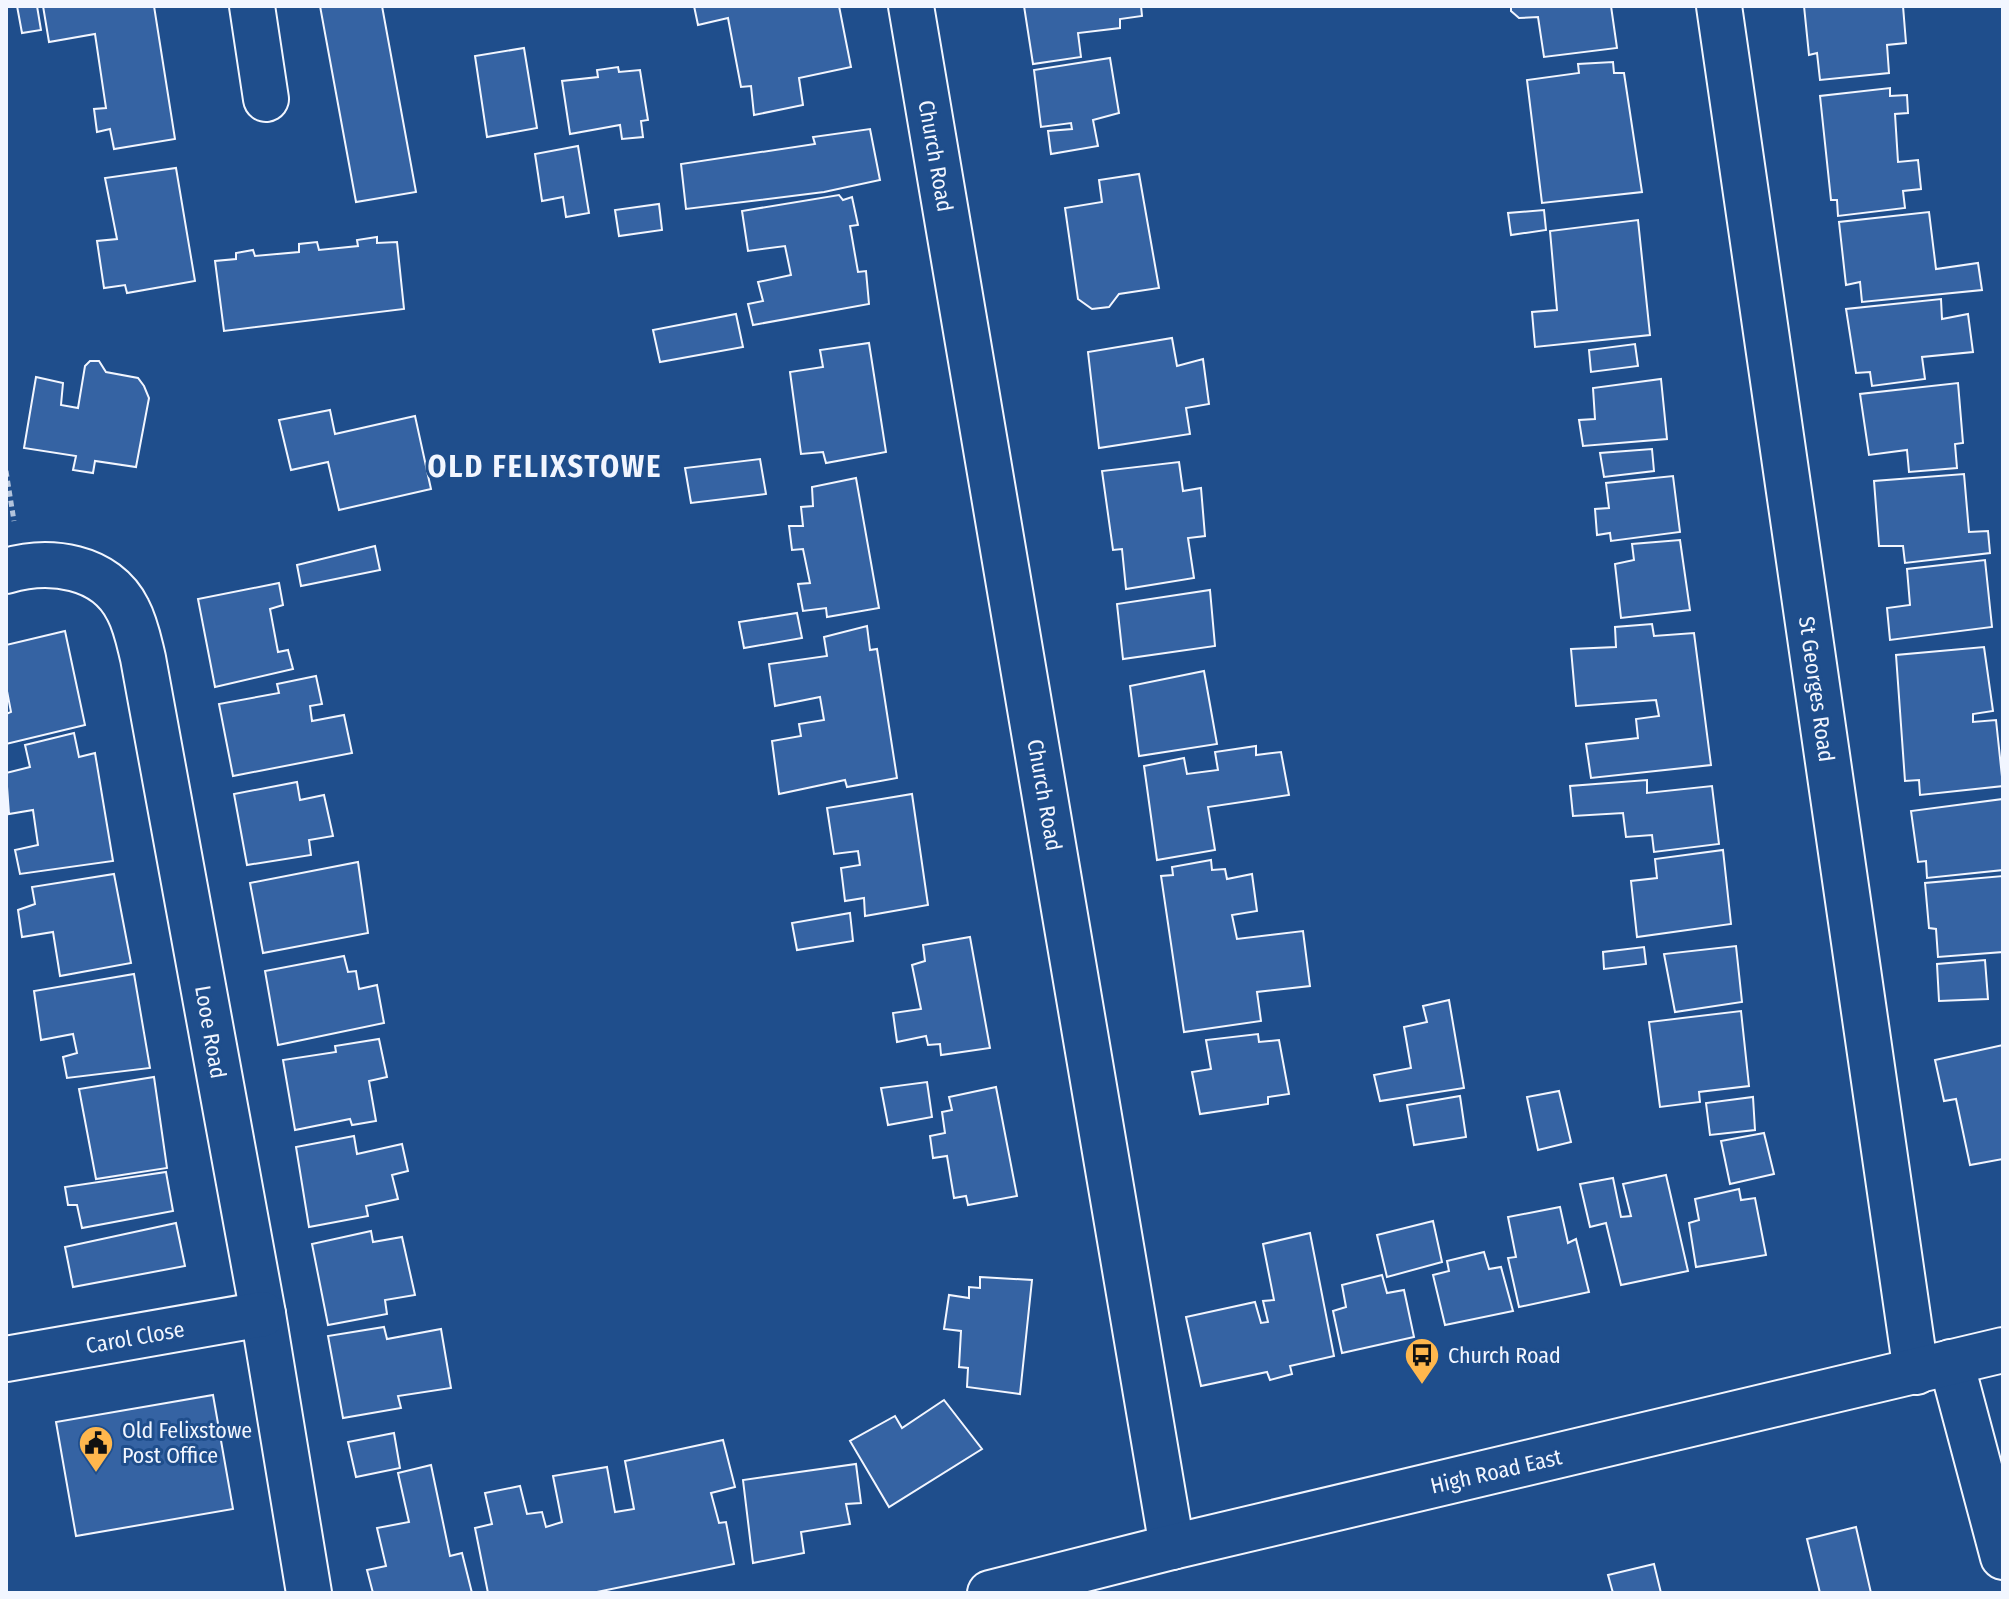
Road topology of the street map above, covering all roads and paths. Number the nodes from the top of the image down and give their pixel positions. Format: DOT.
graph roads {
  1 [pos="252,6"];
  2 [pos="1719,6"];
  3 [pos="913,24"];
  4 [pos="266,99"];
  5 [pos="6,571"];
  6 [pos="263,1314"];
  7 [pos="2003,1350"];
  8 [pos="6,1359"];
  9 [pos="1933,1367"];
  10 [pos="1172,1547"];
  11 [pos="2003,1557"];
  12 [pos="309,1593"];
  13 [pos="990,1593"];
  1 -- 4 [label="street"];
  2 -- 9 [label="street, St Georges Road"];
  3 -- 10 [label="street, Church Road"];
  5 -- 6 [label="street, Looe Road"];
  6 -- 8 [label="street, Carol Close"];
  6 -- 12 [label="street, Looe Road"];
  7 -- 9 [label="street, High Road East"];
  9 -- 10 [label="street, High Road East"];
  9 -- 11 [label="street, St Georges Road"];
  10 -- 13 [label="street, High Road East"];
}
